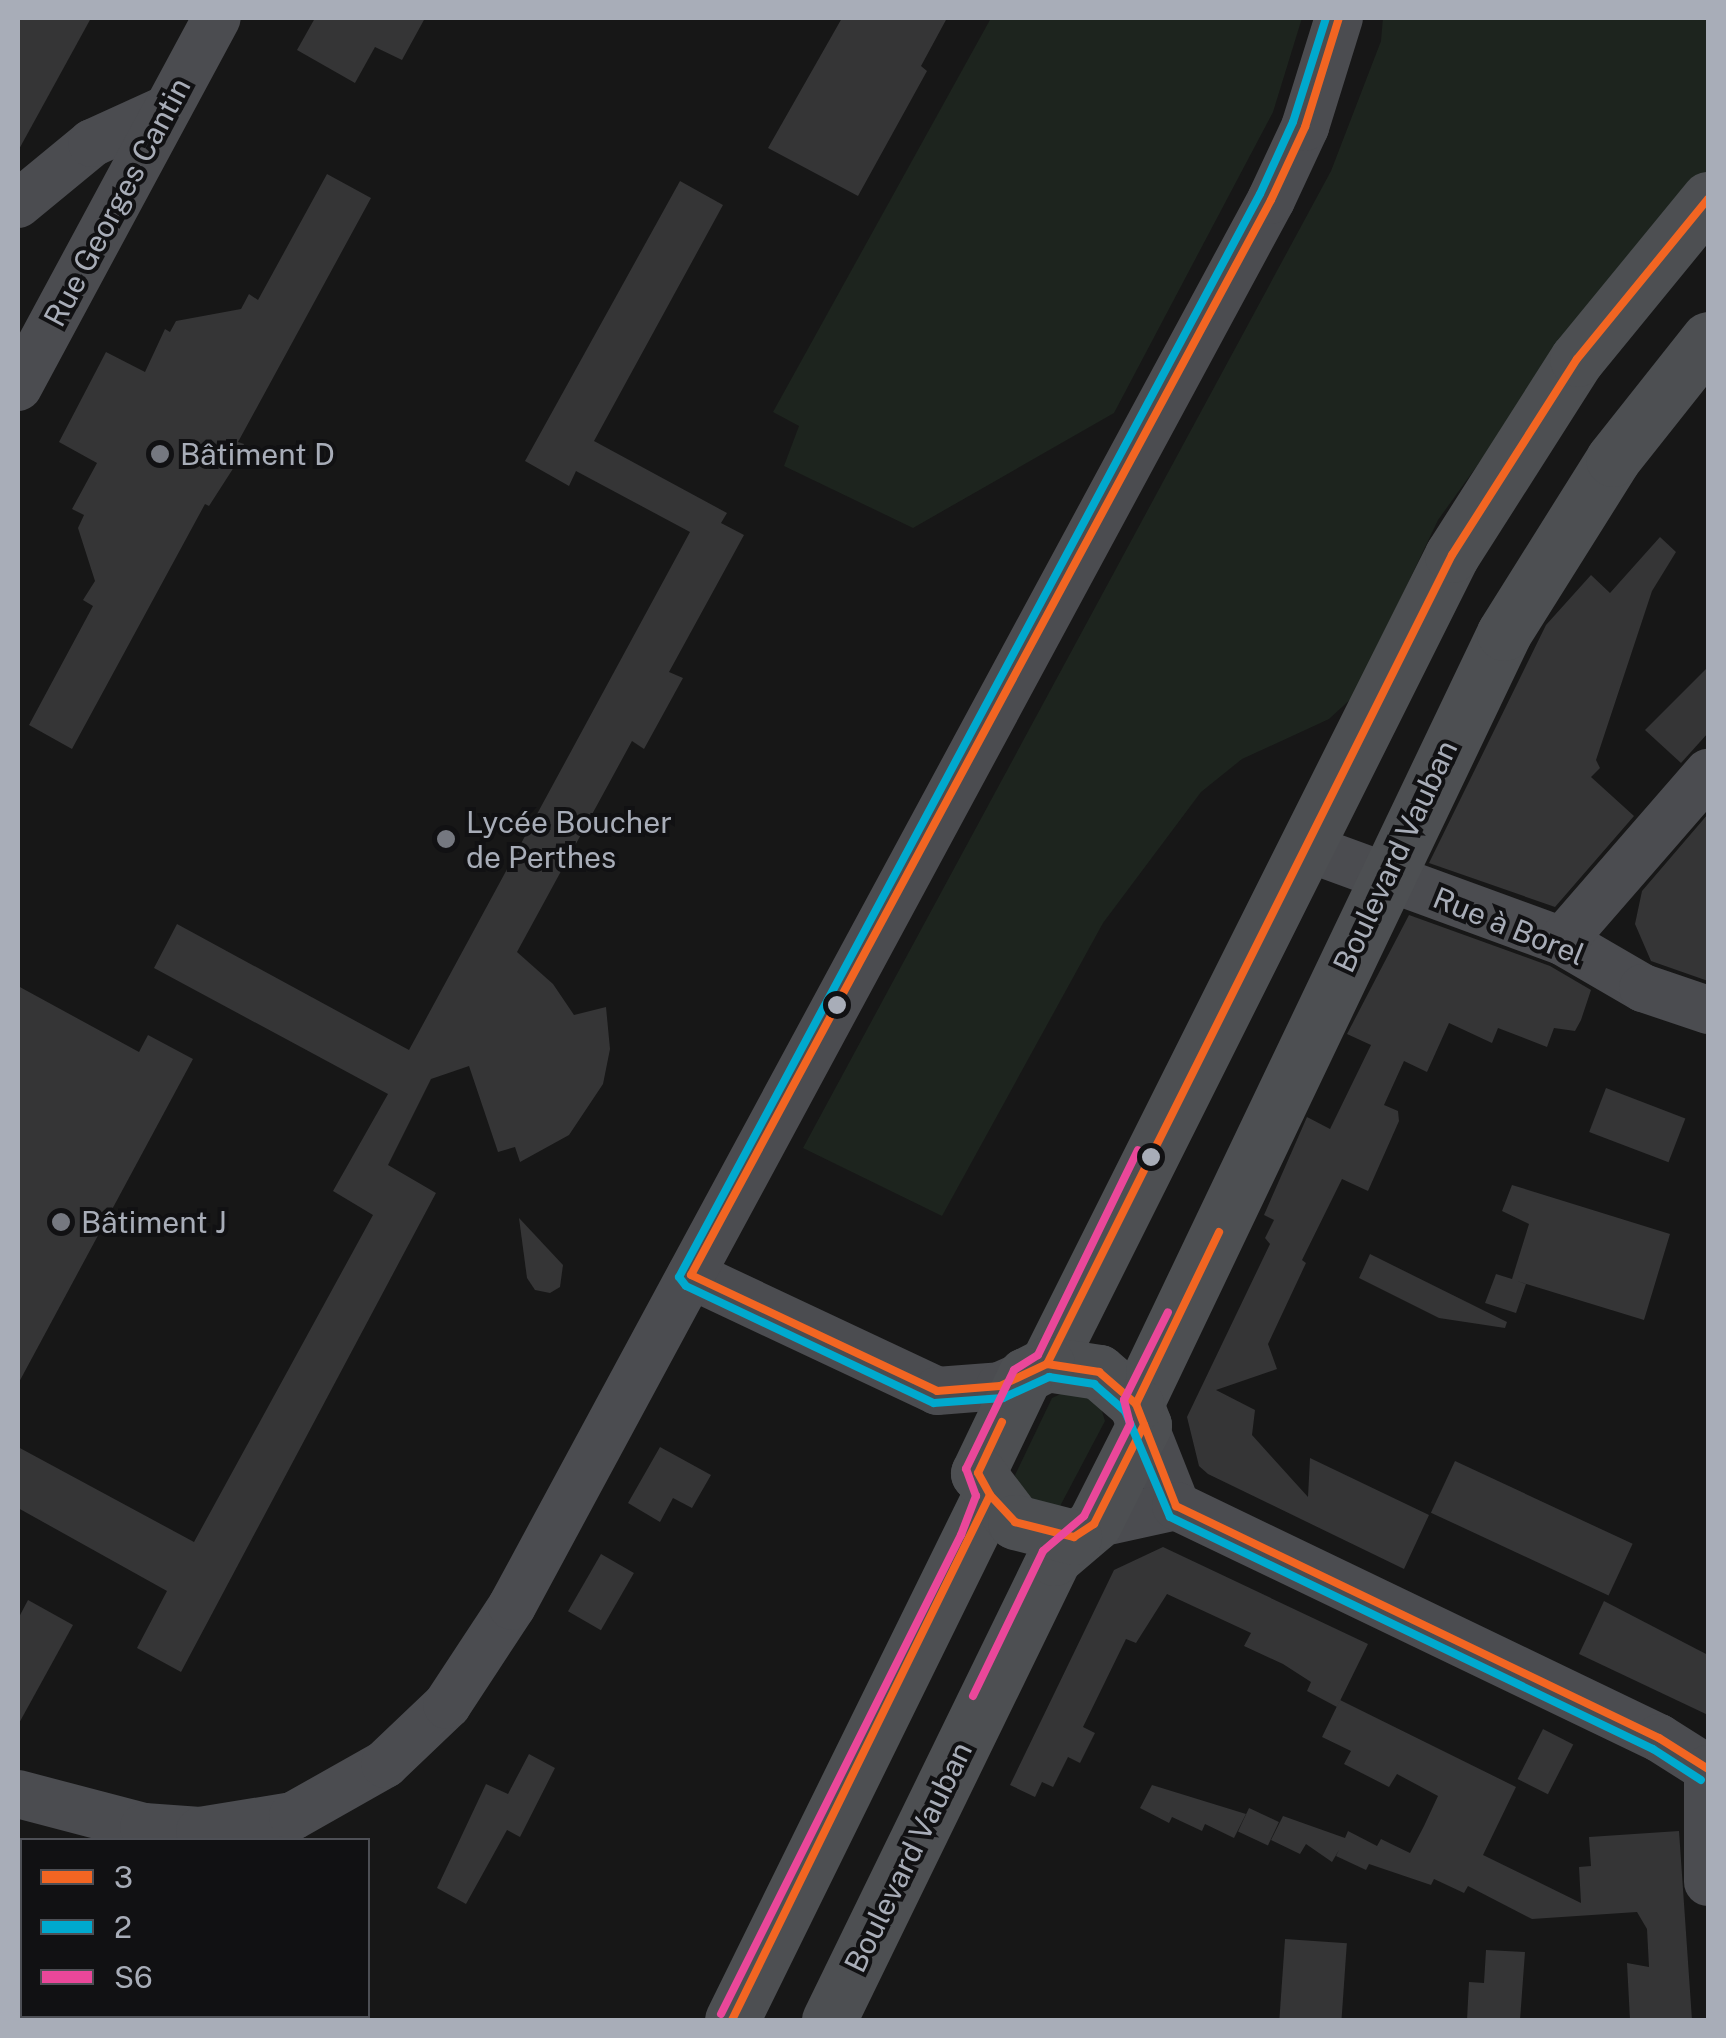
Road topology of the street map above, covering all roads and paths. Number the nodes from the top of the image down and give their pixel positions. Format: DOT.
graph roads {
  1 [pos="217,18"];
  2 [pos="1339,18"];
  3 [pos="167,109"];
  4 [pos="1708,199"];
  5 [pos="18,204"];
  6 [pos="1708,339"];
  7 [pos="18,387"];
  8 [pos="1708,773"];
  9 [pos="1306,847"];
  10 [pos="1384,876"];
  11 [pos="1562,941"];
  12 [pos="1708,1010"];
  13 [pos="692,1275"];
  14 [pos="1036,1369"];
  15 [pos="937,1391"];
  16 [pos="1140,1414"];
  17 [pos="984,1484"];
  18 [pos="1176,1506"];
  19 [pos="1084,1530"];
  20 [pos="1708,1769"];
  21 [pos="24,1810"];
  22 [pos="1708,1882"];
  23 [pos="732,2020"];
  24 [pos="829,2020"];
  1 -- 3 [label="street, Rue Georges Cantin"];
  2 -- 13 [label="street"];
  3 -- 5 [label="street"];
  3 -- 7 [label="street, Rue Georges Cantin"];
  4 -- 9 [label="main road"];
  6 -- 10 [label="main road, Boulevard Vauban"];
  8 -- 11 [label="street"];
  9 -- 10 [label="street, Rue à Borel"];
  9 -- 14 [label="main road"];
  10 -- 11 [label="street, Rue à Borel"];
  10 -- 16 [label="main road, Boulevard Vauban"];
  11 -- 12 [label="street, Rue à Borel"];
  13 -- 15 [label="street"];
  13 -- 21 [label="street"];
  14 -- 15 [label="street"];
  14 -- 16 [label="main road"];
  14 -- 17 [label="main road"];
  15 -- 17 [label="street"];
  16 -- 18 [label="street"];
  16 -- 19 [label="main road, Boulevard Vauban"];
  17 -- 19 [label="main road"];
  17 -- 23 [label="main road"];
  18 -- 19 [label="street"];
  18 -- 20 [label="street"];
  19 -- 24 [label="main road, Boulevard Vauban"];
  20 -- 22 [label="street"];
}
